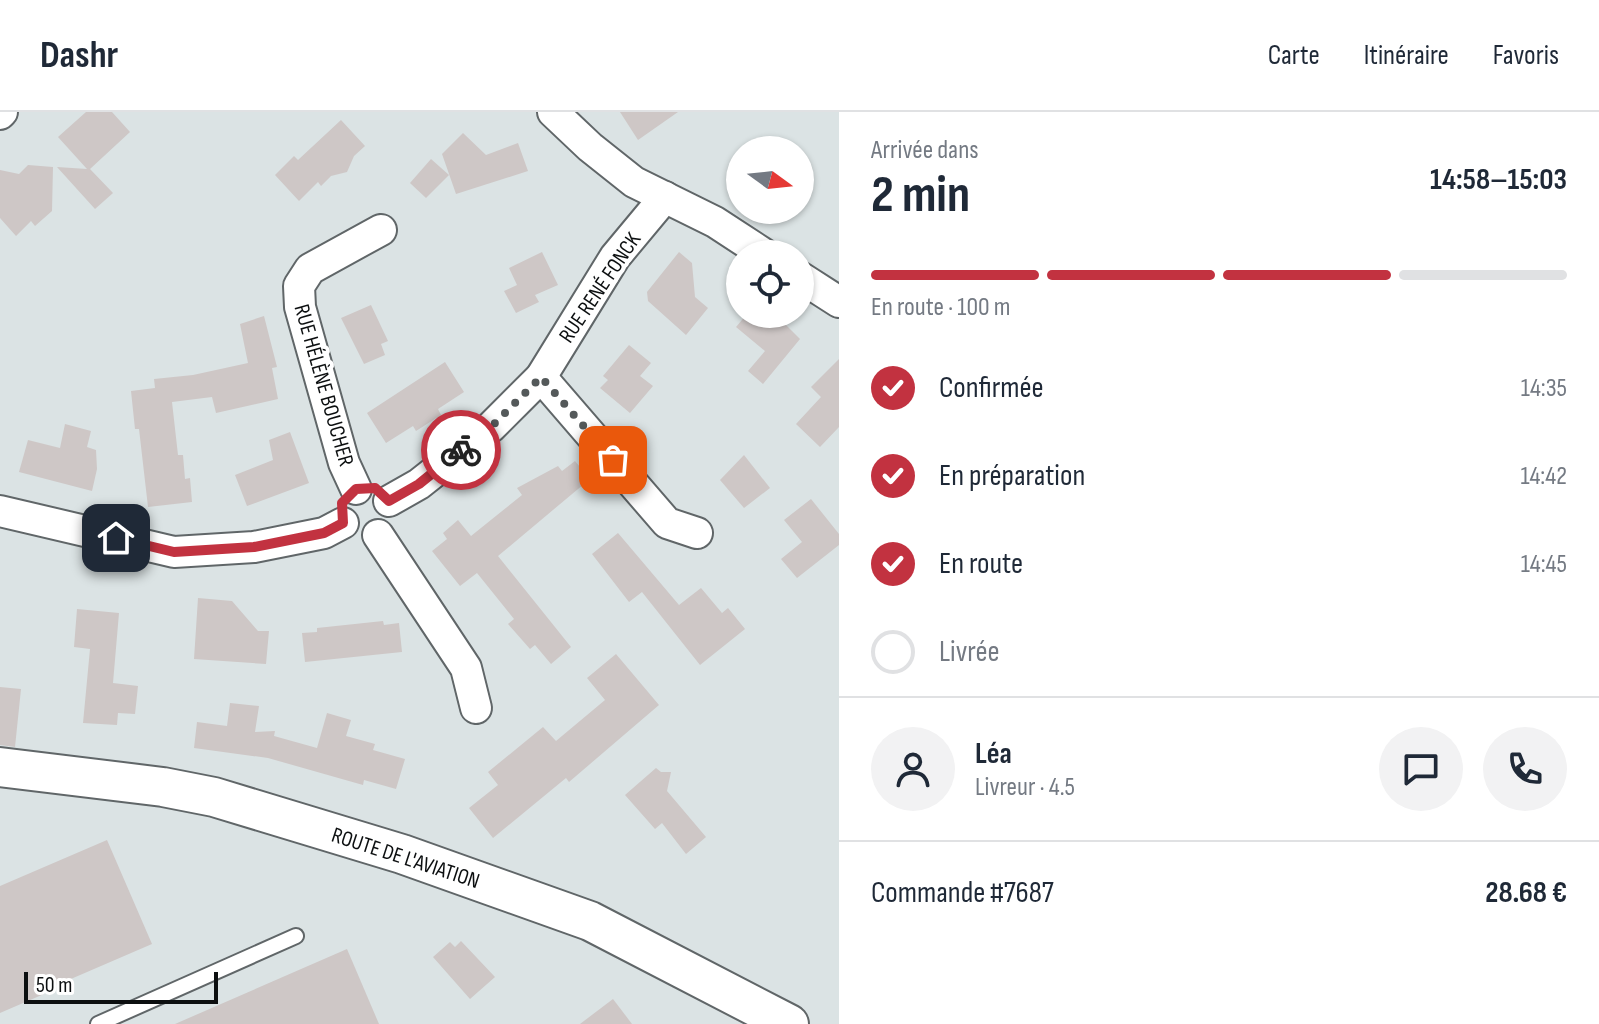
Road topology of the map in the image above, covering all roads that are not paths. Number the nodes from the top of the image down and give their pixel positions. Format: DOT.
graph roads {
  1 [pos="553,112"];
  2 [pos="665,197"];
  3 [pos="381,230"];
  4 [pos="743,240"];
  5 [pos="814,286"];
  6 [pos="839,302"];
  7 [pos="541,377"];
  8 [pos="356,489"];
  9 [pos="389,501"];
  10 [pos="0,511"];
  11 [pos="343,523"];
  12 [pos="697,533"];
  13 [pos="378,535"];
  14 [pos="476,708"];
  15 [pos="0,767"];
  16 [pos="296,936"];
  17 [pos="98,1024"];
  18 [pos="789,1024"];
  1 -- 2 [label="street"];
  2 -- 4 [label="street"];
  2 -- 7 [label="street, RUE RENÉ FONCK"];
  3 -- 8 [label="street, RUE HÉLÈNE BOUCHER"];
  5 -- 6 [label="street"];
  7 -- 9 [label="street, RUE RENÉ FONCK"];
  7 -- 12 [label="street"];
  8 -- 9 [label="street"];
  8 -- 11 [label="street"];
  9 -- 13 [label="street"];
  10 -- 11 [label="street"];
  11 -- 13 [label="street"];
  13 -- 14 [label="street"];
  15 -- 18 [label="street, ROUTE DE L'AVIATION"];
  16 -- 17 [label="lane"];
}
